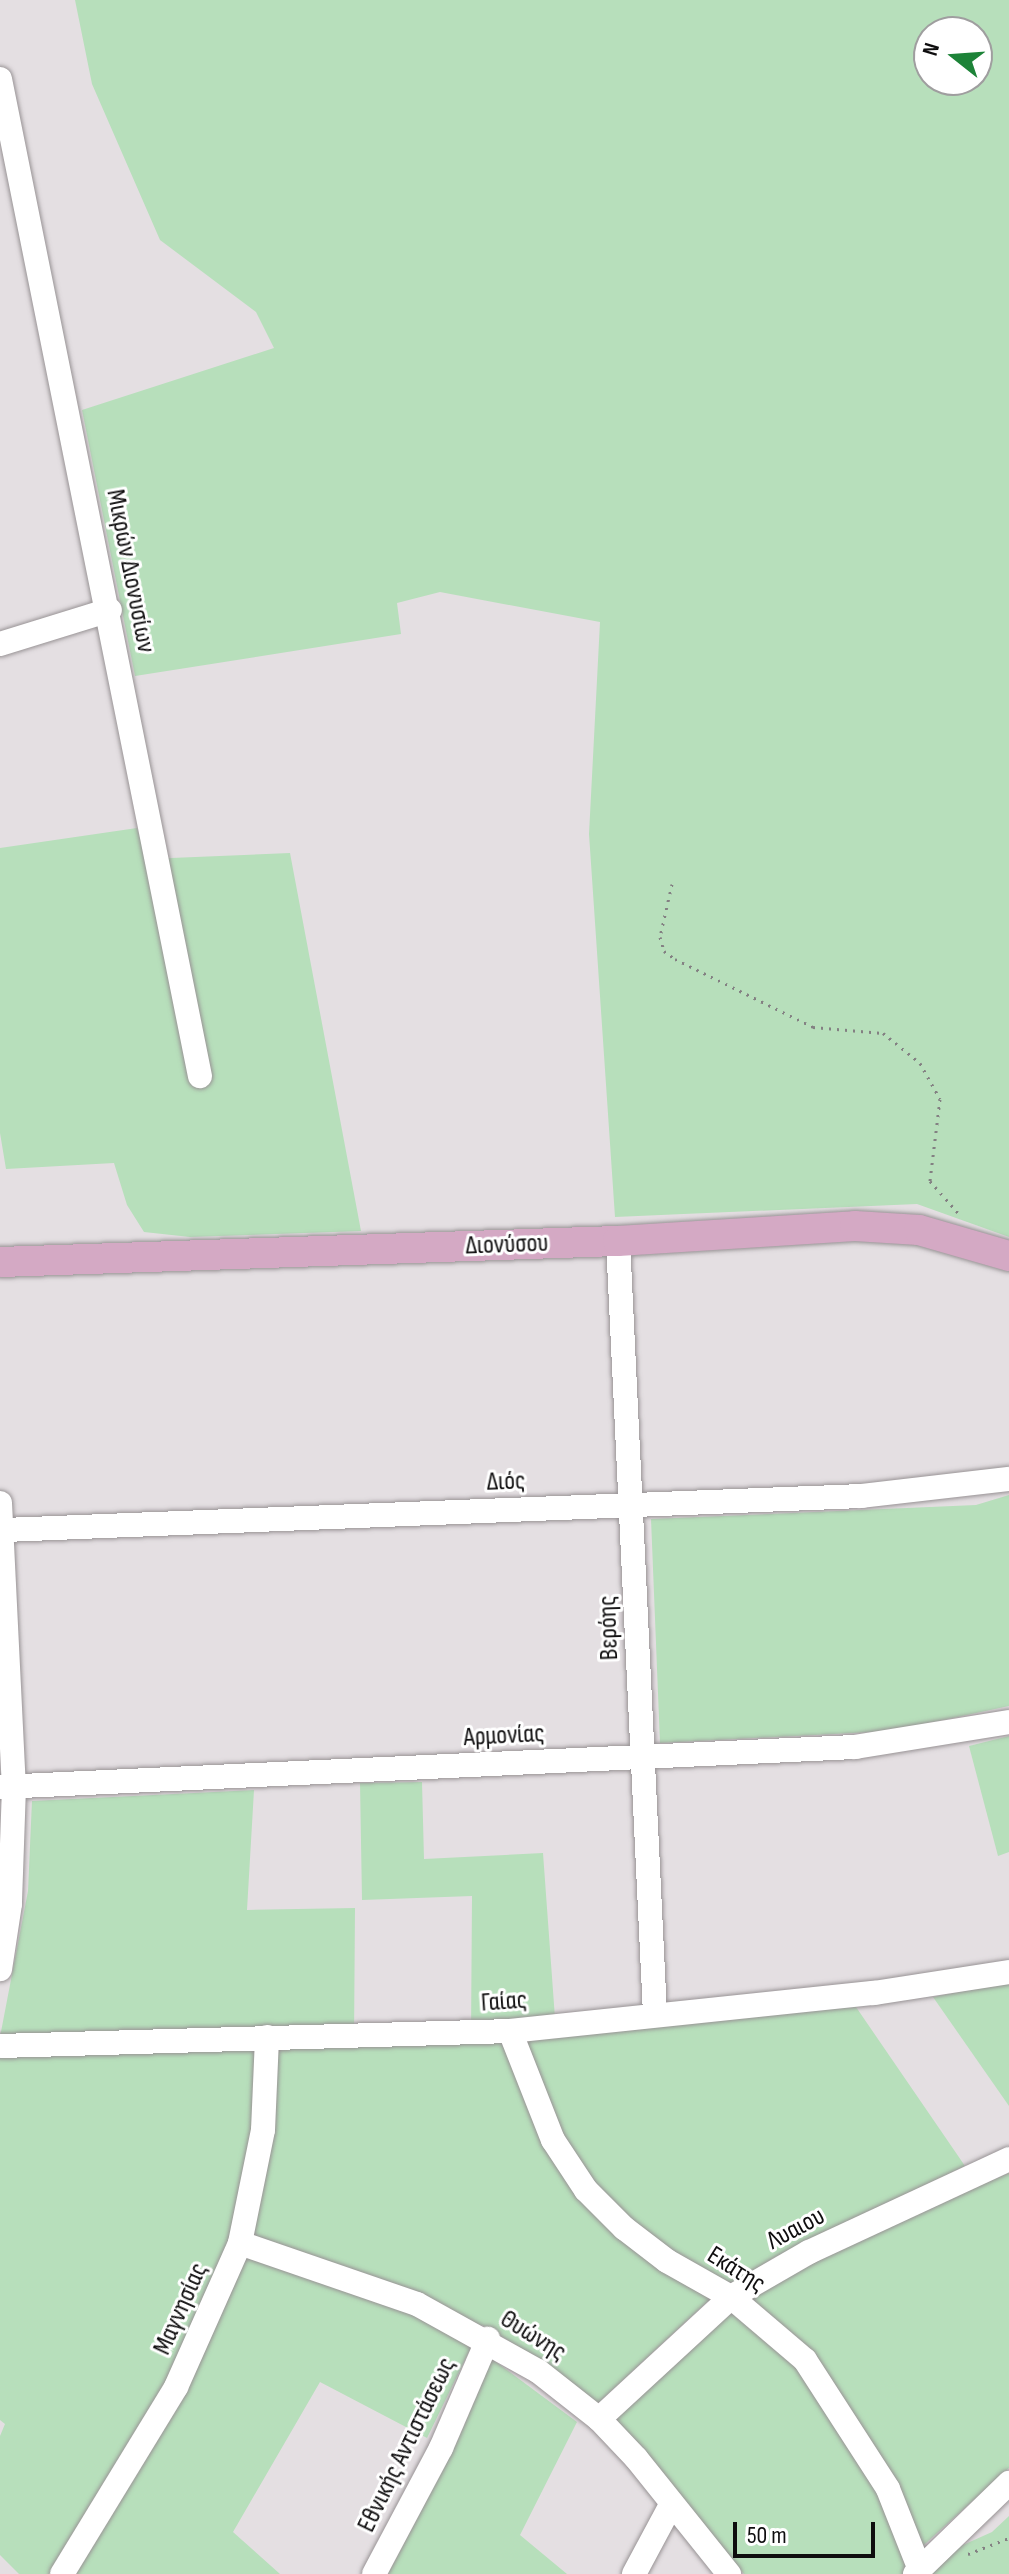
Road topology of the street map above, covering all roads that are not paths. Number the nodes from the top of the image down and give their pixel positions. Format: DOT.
graph roads {
  1 [pos="0,79"];
  2 [pos="110,610"];
  3 [pos="0,644"];
  4 [pos="200,1076"];
  5 [pos="618,1241"];
  6 [pos="1009,1256"];
  7 [pos="0,1262"];
  8 [pos="1009,1479"];
  9 [pos="0,1503"];
  10 [pos="632,1505"];
  11 [pos="4,1530"];
  12 [pos="1009,1722"];
  13 [pos="642,1757"];
  14 [pos="7,1787"];
  15 [pos="0,1969"];
  16 [pos="1009,1972"];
  17 [pos="655,2013"];
  18 [pos="510,2031"];
  19 [pos="267,2037"];
  20 [pos="0,2046"];
  21 [pos="1009,2159"];
  22 [pos="240,2243"];
  23 [pos="731,2297"];
  24 [pos="488,2339"];
  25 [pos="599,2419"];
  26 [pos="1009,2483"];
  27 [pos="671,2505"];
  28 [pos="918,2572"];
  29 [pos="62,2574"];
  30 [pos="374,2574"];
  31 [pos="634,2574"];
  32 [pos="729,2574"];
  1 -- 2 [label="street, Μικρών Διονυσίων"];
  2 -- 3 [label="street"];
  2 -- 4 [label="street, Μικρών Διονυσίων"];
  5 -- 6 [label="main road, Διονύσου"];
  5 -- 7 [label="main road, Διονύσου"];
  5 -- 10 [label="street, Βερόης"];
  8 -- 10 [label="street, Διός"];
  9 -- 11 [label="street"];
  10 -- 11 [label="street, Διός"];
  10 -- 13 [label="street, Βερόης"];
  11 -- 14 [label="street"];
  12 -- 13 [label="street, Αρμονίας"];
  13 -- 14 [label="street, Αρμονίας"];
  13 -- 17 [label="street, Βερόης"];
  14 -- 15 [label="street"];
  16 -- 17 [label="street, Γαίας"];
  17 -- 18 [label="street, Γαίας"];
  18 -- 19 [label="street, Γαίας"];
  18 -- 23 [label="street, Εκάτης"];
  19 -- 20 [label="street, Γαίας"];
  19 -- 22 [label="street, Μαγνησίας"];
  21 -- 23 [label="street, Λυαιου"];
  22 -- 24 [label="street, Θυώνης"];
  22 -- 29 [label="street, Μαγνησίας"];
  23 -- 25 [label="street, Λυαιου"];
  23 -- 28 [label="street, Εκάτης"];
  24 -- 25 [label="street, Θυώνης"];
  24 -- 30 [label="street, Εθνικής Αντιστάσεως"];
  25 -- 27 [label="street, Θυώνης"];
  26 -- 28 [label="street"];
  27 -- 31 [label="street"];
  27 -- 32 [label="street, Θυώνης"];
}
